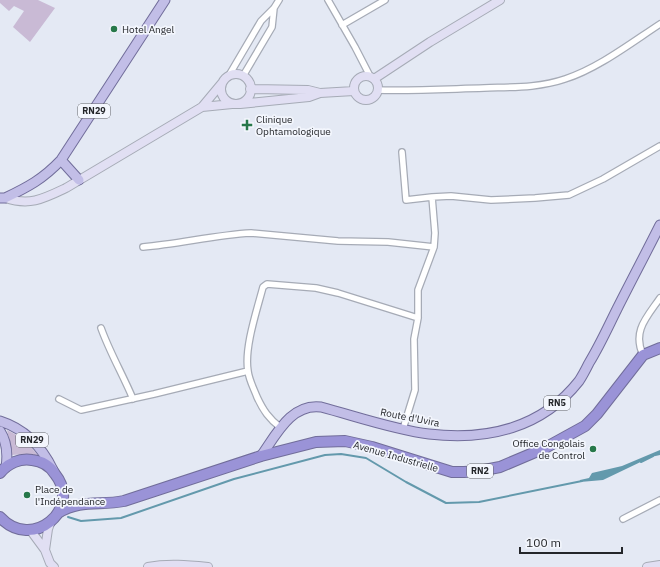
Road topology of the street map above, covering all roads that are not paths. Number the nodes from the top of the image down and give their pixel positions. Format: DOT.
graph roads {
  1 [pos="165,0"];
  2 [pos="279,0"];
  3 [pos="328,0"];
  4 [pos="385,0"];
  5 [pos="500,0"];
  6 [pos="274,8"];
  7 [pos="660,24"];
  8 [pos="342,25"];
  9 [pos="243,76"];
  10 [pos="373,79"];
  11 [pos="225,80"];
  12 [pos="250,89"];
  13 [pos="377,90"];
  14 [pos="354,91"];
  15 [pos="320,93"];
  16 [pos="236,104"];
  17 [pos="202,107"];
  18 [pos="660,146"];
  19 [pos="402,152"];
  20 [pos="61,160"];
  21 [pos="79,180"];
  22 [pos="432,197"];
  23 [pos="2,198"];
  24 [pos="660,226"];
  25 [pos="143,247"];
  26 [pos="434,247"];
  27 [pos="660,298"];
  28 [pos="418,318"];
  29 [pos="100,328"];
  30 [pos="660,348"];
  31 [pos="643,355"];
  32 [pos="248,372"];
  33 [pos="59,399"];
  34 [pos="133,399"];
  35 [pos="0,421"];
  36 [pos="280,428"];
  37 [pos="403,429"];
  38 [pos="0,431"];
  39 [pos="261,456"];
  40 [pos="3,470"];
  41 [pos="54,472"];
  42 [pos="62,490"];
  43 [pos="660,500"];
  44 [pos="96,503"];
  45 [pos="58,513"];
  46 [pos="0,518"];
  47 [pos="623,519"];
  48 [pos="51,521"];
  49 [pos="0,530"];
  50 [pos="26,530"];
  51 [pos="45,550"];
  52 [pos="660,565"];
  53 [pos="54,567"];
  54 [pos="148,567"];
  55 [pos="208,567"];
  56 [pos="647,567"];
  1 -- 20 [label="main road, RN29"];
  2 -- 6 [label="street"];
  3 -- 8 [label="street"];
  4 -- 8 [label="street"];
  5 -- 10 [label="street"];
  6 -- 9 [label="street"];
  6 -- 11 [label="street"];
  7 -- 13 [label="street"];
  8 -- 10 [label="street"];
  9 -- 11 [label="street"];
  9 -- 12 [label="street"];
  10 -- 13 [label="street"];
  10 -- 14 [label="street"];
  11 -- 16 [label="street"];
  11 -- 17 [label="street"];
  12 -- 15 [label="street"];
  12 -- 16 [label="street"];
  13 -- 14 [label="street"];
  14 -- 15 [label="street"];
  15 -- 16 [label="street"];
  16 -- 17 [label="street"];
  17 -- 21 [label="street"];
  18 -- 22 [label="street"];
  19 -- 22 [label="street"];
  20 -- 21 [label="main road"];
  20 -- 23 [label="main road, RN29"];
  21 -- 23 [label="street"];
  22 -- 26 [label="street"];
  24 -- 37 [label="main road, Route d'Uvira / RN5"];
  25 -- 26 [label="street"];
  26 -- 28 [label="street"];
  27 -- 31 [label="street"];
  28 -- 32 [label="street"];
  28 -- 37 [label="street"];
  29 -- 34 [label="street"];
  30 -- 31 [label="highway, Avenue Industrielle / RN2"];
  31 -- 39 [label="highway, Avenue Industrielle / RN2"];
  32 -- 34 [label="street"];
  32 -- 36 [label="street"];
  33 -- 34 [label="street"];
  35 -- 41 [label="main road, RN29"];
  36 -- 37 [label="main road, Route d'Uvira / RN5"];
  36 -- 39 [label="main road, Route d'Uvira / RN5"];
  38 -- 40 [label="main road, RN29"];
  39 -- 44 [label="highway, Avenue Industrielle / RN2"];
  40 -- 41 [label="highway"];
  41 -- 42 [label="highway"];
  42 -- 44 [label="highway, Avenue Industrielle / RN2"];
  42 -- 45 [label="highway"];
  43 -- 47 [label="street"];
  44 -- 45 [label="highway, Avenue Industrielle / RN2"];
  45 -- 48 [label="highway"];
  46 -- 50 [label="highway"];
  48 -- 50 [label="highway"];
  48 -- 51 [label="street"];
  49 -- 50 [label="highway"];
  50 -- 51 [label="street"];
  51 -- 53 [label="street"];
  52 -- 56 [label="street"];
  54 -- 55 [label="street"];
}
